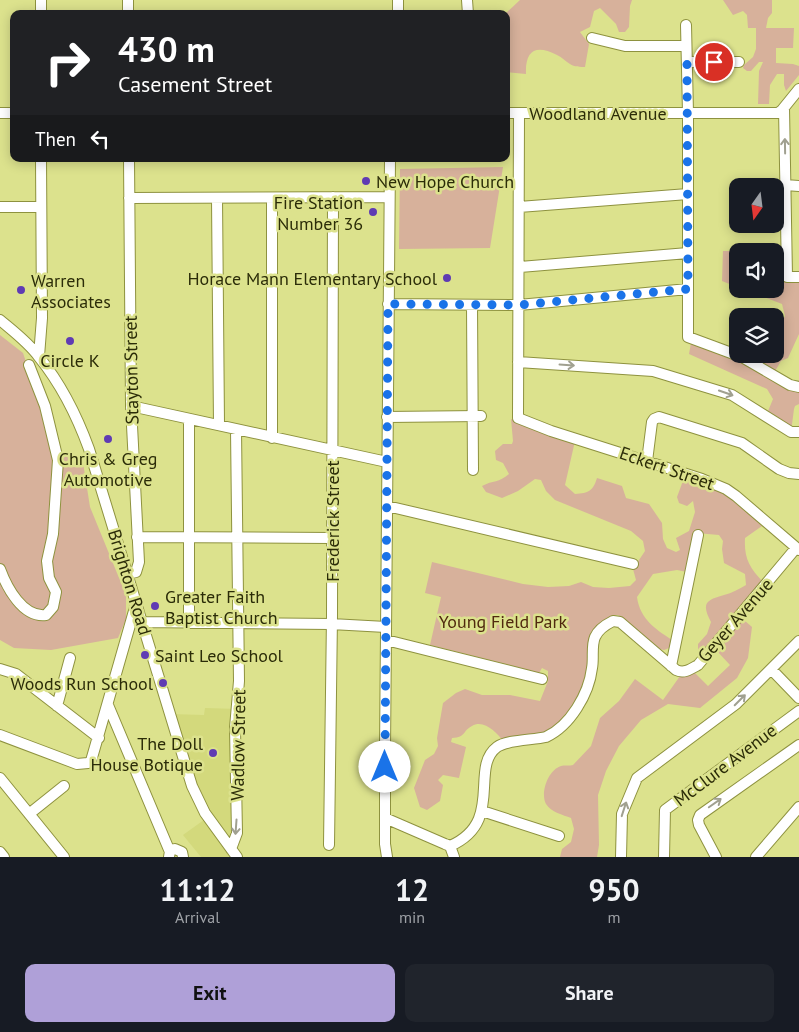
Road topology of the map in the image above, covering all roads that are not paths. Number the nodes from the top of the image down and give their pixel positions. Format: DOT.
graph roads {
  1 [pos="686,26"];
  2 [pos="592,38"];
  3 [pos="686,46"];
  4 [pos="687,62"];
  5 [pos="739,62"];
  6 [pos="799,89"];
  7 [pos="784,108"];
  8 [pos="510,113"];
  9 [pos="519,113"];
  10 [pos="688,113"];
  11 [pos="41,162"];
  12 [pos="129,162"];
  13 [pos="390,162"];
  14 [pos="785,185"];
  15 [pos="799,186"];
  16 [pos="688,194"];
  17 [pos="334,197"];
  18 [pos="389,197"];
  19 [pos="129,198"];
  20 [pos="217,198"];
  21 [pos="272,198"];
  22 [pos="0,207"];
  23 [pos="41,207"];
  24 [pos="519,207"];
  25 [pos="688,253"];
  26 [pos="520,267"];
  27 [pos="799,278"];
  28 [pos="688,289"];
  29 [pos="388,304"];
  30 [pos="472,305"];
  31 [pos="519,305"];
  32 [pos="0,320"];
  33 [pos="39,356"];
  34 [pos="518,362"];
  35 [pos="29,365"];
  36 [pos="799,387"];
  37 [pos="130,406"];
  38 [pos="476,416"];
  39 [pos="387,417"];
  40 [pos="189,418"];
  41 [pos="219,424"];
  42 [pos="236,430"];
  43 [pos="799,432"];
  44 [pos="272,438"];
  45 [pos="332,450"];
  46 [pos="647,460"];
  47 [pos="387,462"];
  48 [pos="472,470"];
  49 [pos="799,474"];
  50 [pos="387,506"];
  51 [pos="698,535"];
  52 [pos="137,537"];
  53 [pos="189,537"];
  54 [pos="238,537"];
  55 [pos="332,538"];
  56 [pos="797,549"];
  57 [pos="633,564"];
  58 [pos="0,569"];
  59 [pos="127,574"];
  60 [pos="136,604"];
  61 [pos="142,622"];
  62 [pos="189,623"];
  63 [pos="239,624"];
  64 [pos="331,624"];
  65 [pos="386,627"];
  66 [pos="386,640"];
  67 [pos="799,641"];
  68 [pos="70,658"];
  69 [pos="670,666"];
  70 [pos="0,669"];
  71 [pos="771,669"];
  72 [pos="542,678"];
  73 [pos="799,698"];
  74 [pos="108,705"];
  75 [pos="57,706"];
  76 [pos="799,711"];
  77 [pos="0,735"];
  78 [pos="99,738"];
  79 [pos="799,745"];
  80 [pos="0,778"];
  81 [pos="64,786"];
  82 [pos="799,807"];
  83 [pos="482,811"];
  84 [pos="29,814"];
  85 [pos="385,818"];
  86 [pos="559,836"];
  87 [pos="328,845"];
  88 [pos="450,846"];
  89 [pos="0,852"];
  90 [pos="234,853"];
  91 [pos="169,855"];
  92 [pos="4,857"];
  93 [pos="64,857"];
  94 [pos="183,857"];
  95 [pos="387,857"];
  96 [pos="454,857"];
  97 [pos="621,857"];
  98 [pos="664,857"];
  99 [pos="716,857"];
  100 [pos="756,857"];
  1 -- 3 [label="street"];
  2 -- 3 [label="street"];
  3 -- 4 [label="street"];
  4 -- 5 [label="street"];
  4 -- 10 [label="street"];
  6 -- 7 [label="street"];
  7 -- 10 [label="street, Woodland Avenue"];
  14 -- 7 [label="street, one-way"];
  8 -- 9 [label="street, Woodland Avenue"];
  9 -- 10 [label="street, Woodland Avenue"];
  9 -- 24 [label="street"];
  10 -- 16 [label="street"];
  11 -- 23 [label="street"];
  12 -- 19 [label="street, Stayton Street"];
  13 -- 18 [label="street"];
  14 -- 15 [label="street"];
  14 -- 27 [label="street"];
  16 -- 24 [label="street"];
  16 -- 25 [label="street"];
  17 -- 18 [label="street"];
  17 -- 21 [label="street"];
  17 -- 45 [label="street, Frederick Street"];
  18 -- 29 [label="street"];
  19 -- 20 [label="street"];
  19 -- 37 [label="street, Stayton Street"];
  20 -- 21 [label="street"];
  20 -- 41 [label="street"];
  21 -- 44 [label="street"];
  22 -- 23 [label="street"];
  23 -- 33 [label="street"];
  24 -- 26 [label="street"];
  25 -- 26 [label="street"];
  25 -- 28 [label="street"];
  26 -- 31 [label="street"];
  28 -- 31 [label="street"];
  28 -- 36 [label="street"];
  29 -- 30 [label="street"];
  29 -- 39 [label="street"];
  30 -- 31 [label="street"];
  30 -- 38 [label="street"];
  31 -- 34 [label="street"];
  32 -- 33 [label="street, Brighton Road"];
  33 -- 59 [label="street, Brighton Road"];
  34 -- 43 [label="street, one-way"];
  34 -- 46 [label="street, Eckert Street"];
  35 -- 58 [label="street"];
  37 -- 40 [label="street"];
  37 -- 52 [label="street, Stayton Street"];
  38 -- 39 [label="street"];
  38 -- 48 [label="street"];
  39 -- 47 [label="street"];
  40 -- 41 [label="street"];
  40 -- 53 [label="street"];
  41 -- 42 [label="street"];
  42 -- 44 [label="street"];
  42 -- 54 [label="street, Wadlow Street"];
  44 -- 45 [label="street"];
  45 -- 47 [label="street"];
  45 -- 55 [label="street, Frederick Street"];
  46 -- 49 [label="street"];
  46 -- 56 [label="street, Eckert Street"];
  47 -- 50 [label="street"];
  50 -- 57 [label="street"];
  50 -- 65 [label="street"];
  51 -- 69 [label="street"];
  52 -- 53 [label="street"];
  52 -- 59 [label="street, Stayton Street"];
  53 -- 54 [label="street"];
  53 -- 62 [label="street"];
  54 -- 55 [label="street"];
  54 -- 63 [label="street, Wadlow Street"];
  55 -- 64 [label="street, Frederick Street"];
  56 -- 69 [label="street, Geyer Avenue"];
  59 -- 60 [label="street, Brighton Road"];
  60 -- 61 [label="street, Brighton Road"];
  60 -- 74 [label="street"];
  61 -- 62 [label="street"];
  61 -- 90 [label="street, Brighton Road"];
  62 -- 63 [label="street"];
  63 -- 64 [label="street"];
  63 -- 90 [label="street, Wadlow Street, one-way"];
  64 -- 65 [label="street"];
  64 -- 87 [label="street, Frederick Street"];
  65 -- 66 [label="street"];
  66 -- 72 [label="street"];
  66 -- 85 [label="street"];
  67 -- 71 [label="street"];
  68 -- 75 [label="street"];
  69 -- 83 [label="street, Geyer Avenue"];
  70 -- 75 [label="street"];
  71 -- 73 [label="street"];
  97 -- 71 [label="street, one-way"];
  74 -- 78 [label="street"];
  74 -- 91 [label="street"];
  75 -- 78 [label="street"];
  76 -- 98 [label="street, McClure Avenue"];
  77 -- 78 [label="street"];
  99 -- 79 [label="street, one-way"];
  80 -- 84 [label="street"];
  81 -- 84 [label="street"];
  82 -- 100 [label="street"];
  83 -- 86 [label="street"];
  83 -- 88 [label="street, Geyer Avenue"];
  84 -- 93 [label="street"];
  85 -- 88 [label="street"];
  85 -- 95 [label="street"];
  88 -- 96 [label="street"];
  89 -- 92 [label="street"];
  91 -- 94 [label="street"];
}
